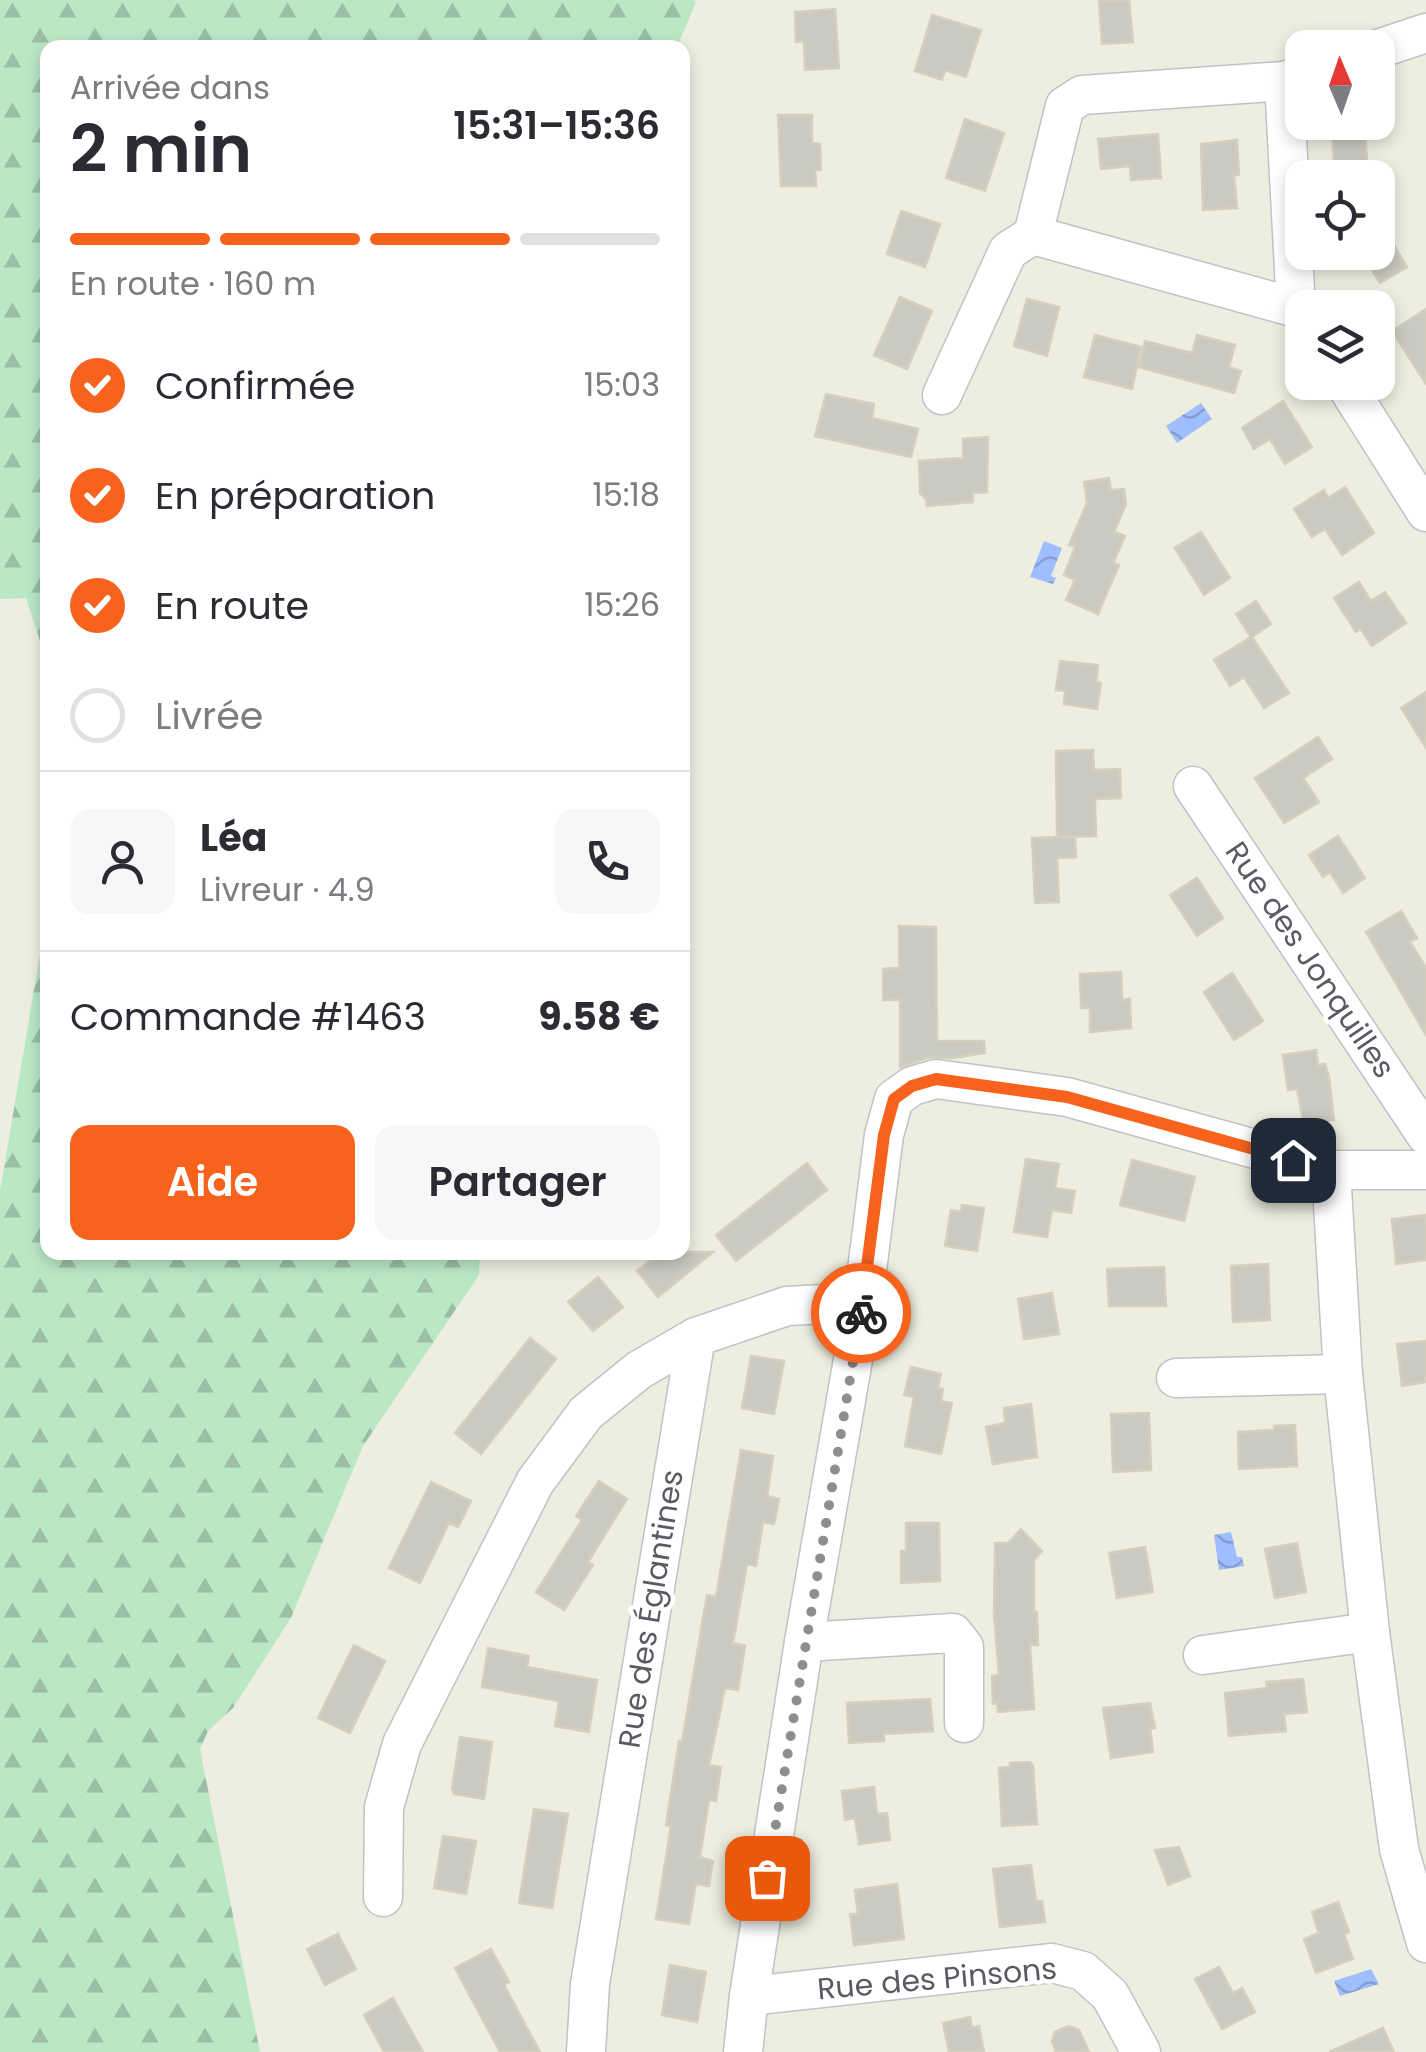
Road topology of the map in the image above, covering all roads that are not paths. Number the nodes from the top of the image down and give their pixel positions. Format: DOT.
graph roads {
  1 [pos="1426,32"];
  2 [pos="1395,43"];
  3 [pos="1285,79"];
  4 [pos="1295,140"];
  5 [pos="1033,236"];
  6 [pos="1299,290"];
  7 [pos="1285,309"];
  8 [pos="942,395"];
  9 [pos="1355,400"];
  10 [pos="1426,512"];
  11 [pos="1193,786"];
  12 [pos="1426,1135"];
  13 [pos="1330,1170"];
  14 [pos="1426,1170"];
  15 [pos="863,1302"];
  16 [pos="696,1337"];
  17 [pos="1343,1374"];
  18 [pos="1176,1378"];
  19 [pos="1370,1632"];
  20 [pos="804,1642"];
  21 [pos="1203,1655"];
  22 [pos="964,1723"];
  23 [pos="383,1897"];
  24 [pos="1426,1943"];
  25 [pos="749,1996"];
  26 [pos="586,2052"];
  27 [pos="743,2052"];
  28 [pos="1141,2052"];
  1 -- 2 [label="street"];
  3 -- 5 [label="street"];
  4 -- 6 [label="street"];
  5 -- 7 [label="street"];
  5 -- 8 [label="street"];
  9 -- 10 [label="street"];
  11 -- 12 [label="street, Rue des Jonquilles"];
  13 -- 14 [label="street"];
  13 -- 15 [label="street"];
  13 -- 17 [label="street"];
  15 -- 16 [label="street"];
  15 -- 20 [label="street"];
  16 -- 23 [label="street"];
  16 -- 26 [label="street, Rue des Églantines"];
  17 -- 18 [label="street"];
  17 -- 19 [label="street"];
  19 -- 21 [label="street"];
  19 -- 24 [label="street"];
  20 -- 22 [label="street"];
  20 -- 25 [label="street"];
  25 -- 27 [label="street"];
  25 -- 28 [label="street, Rue des Pinsons"];
}
